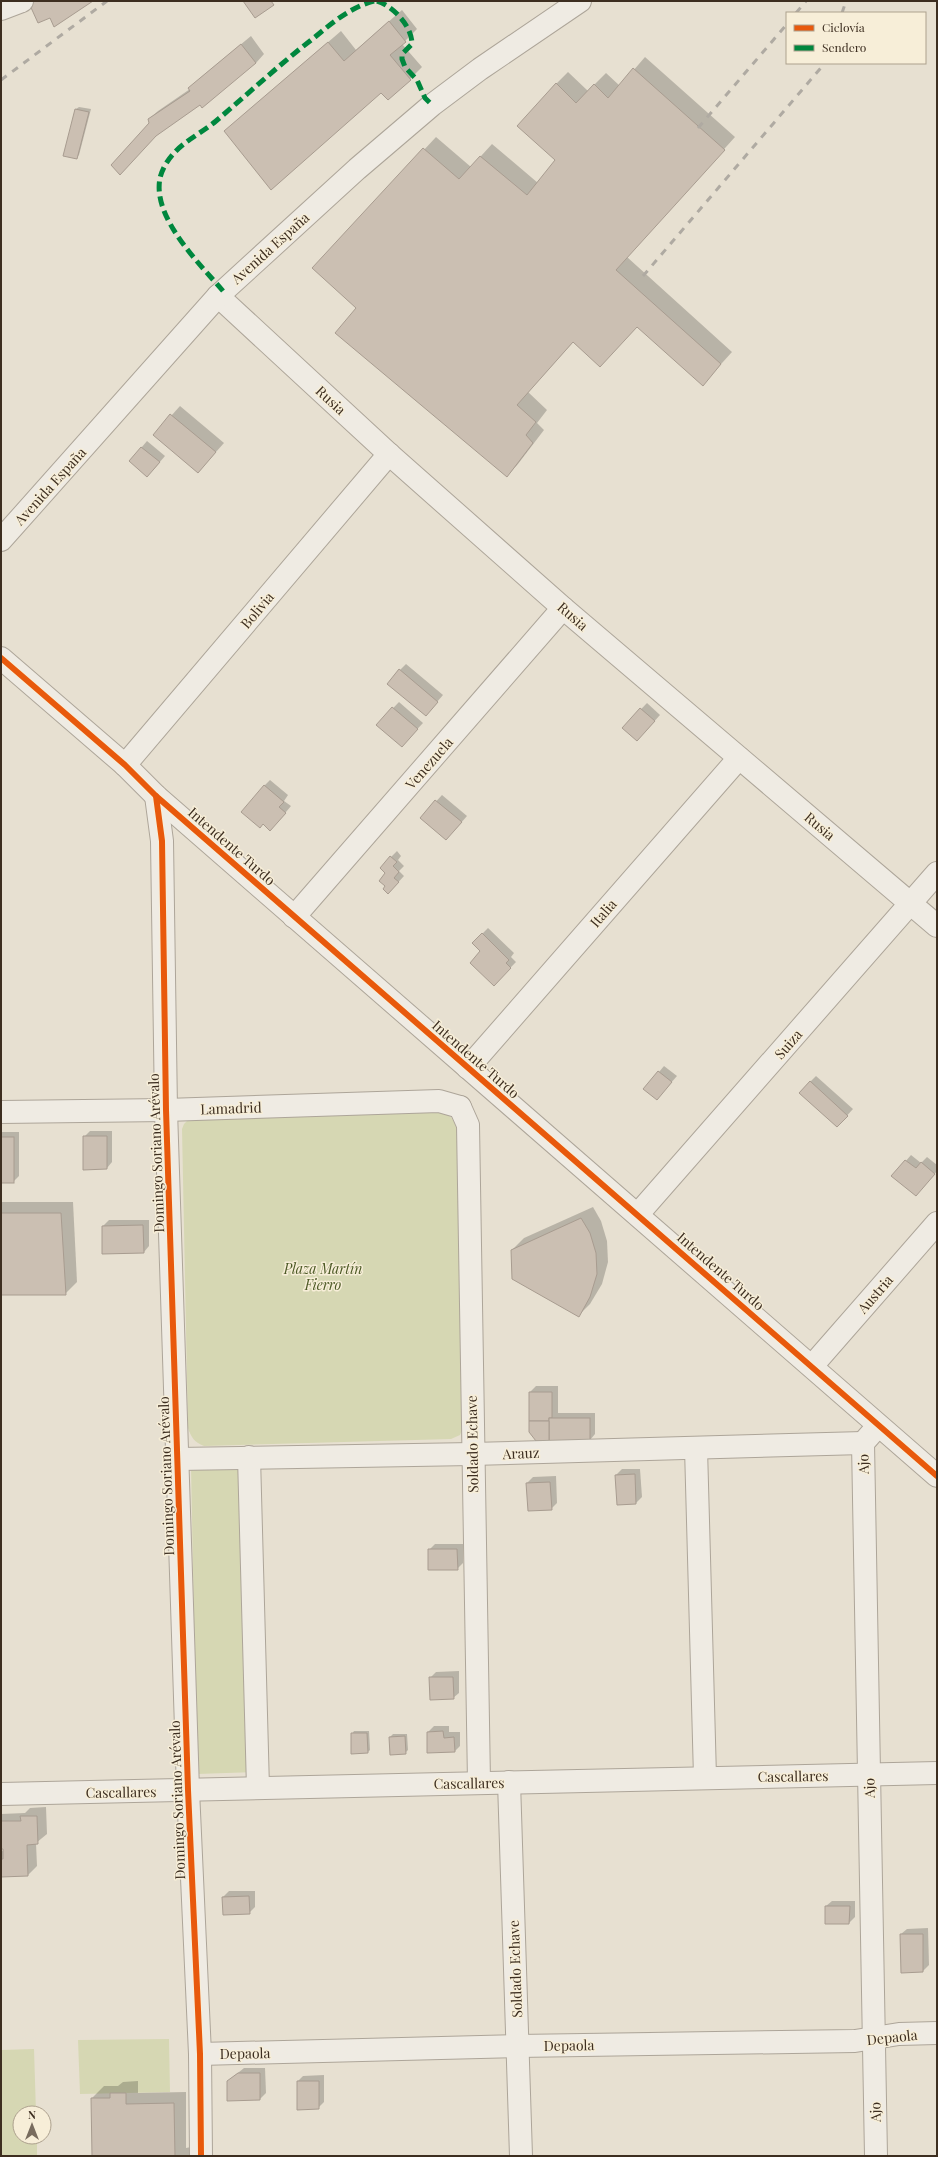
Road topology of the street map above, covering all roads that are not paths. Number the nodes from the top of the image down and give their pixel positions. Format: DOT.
graph roads {
  1 [pos="22,1"];
  2 [pos="580,1"];
  3 [pos="1,9"];
  4 [pos="218,296"];
  5 [pos="389,454"];
  6 [pos="1,540"];
  7 [pos="563,608"];
  8 [pos="1,658"];
  9 [pos="739,758"];
  10 [pos="125,766"];
  11 [pos="156,796"];
  12 [pos="937,874"];
  13 [pos="911,903"];
  14 [pos="294,917"];
  15 [pos="937,926"];
  16 [pos="474,1073"];
  17 [pos="460,1107"];
  18 [pos="166,1110"];
  19 [pos="1,1112"];
  20 [pos="638,1214"];
  21 [pos="937,1223"];
  22 [pos="812,1366"];
  23 [pos="878,1426"];
  24 [pos="863,1443"];
  25 [pos="696,1448"];
  26 [pos="472,1454"];
  27 [pos="249,1457"];
  28 [pos="178,1459"];
  29 [pos="937,1476"];
  30 [pos="937,1773"];
  31 [pos="869,1774"];
  32 [pos="705,1777"];
  33 [pos="479,1782"];
  34 [pos="510,1782"];
  35 [pos="258,1788"];
  36 [pos="188,1790"];
  37 [pos="1,1794"];
  38 [pos="937,2033"];
  39 [pos="874,2038"];
  40 [pos="517,2046"];
  41 [pos="200,2054"];
  42 [pos="201,2156"];
  43 [pos="521,2156"];
  44 [pos="876,2156"];
  1 -- 3 [label="street"];
  2 -- 4 [label="street, Avenida España"];
  4 -- 5 [label="street, Rusia"];
  4 -- 6 [label="street, Avenida España"];
  5 -- 7 [label="street, Rusia"];
  5 -- 10 [label="street, Bolivia"];
  7 -- 9 [label="street, Rusia"];
  7 -- 14 [label="street, Venezuela"];
  8 -- 10 [label="street, Intendente Turdo"];
  9 -- 13 [label="street, Rusia"];
  9 -- 16 [label="street, Italia"];
  10 -- 11 [label="street, Intendente Turdo"];
  11 -- 14 [label="street, Intendente Turdo"];
  11 -- 18 [label="street, Domingo Soriano Arévalo"];
  12 -- 13 [label="street, Suiza"];
  13 -- 15 [label="street, Rusia"];
  13 -- 20 [label="street, Suiza"];
  14 -- 16 [label="street, Intendente Turdo"];
  16 -- 17 [label="street, Italia"];
  16 -- 20 [label="street, Intendente Turdo"];
  17 -- 18 [label="street, Lamadrid"];
  17 -- 26 [label="street, Soldado Echave"];
  18 -- 19 [label="street, Lamadrid"];
  18 -- 28 [label="street, Domingo Soriano Arévalo"];
  20 -- 22 [label="street, Intendente Turdo"];
  21 -- 22 [label="street, Austria"];
  22 -- 23 [label="street, Intendente Turdo"];
  23 -- 24 [label="street, Ajo"];
  23 -- 29 [label="street, Intendente Turdo"];
  24 -- 25 [label="street, Arauz"];
  24 -- 31 [label="street, Ajo"];
  25 -- 26 [label="street, Arauz"];
  25 -- 32 [label="street"];
  26 -- 27 [label="street, Arauz"];
  26 -- 33 [label="street, Soldado Echave"];
  27 -- 28 [label="street, Arauz"];
  27 -- 35 [label="street"];
  28 -- 36 [label="street, Domingo Soriano Arévalo"];
  30 -- 31 [label="street, Cascallares"];
  31 -- 32 [label="street, Cascallares"];
  31 -- 39 [label="street, Ajo"];
  32 -- 34 [label="street, Cascallares"];
  33 -- 34 [label="street, Cascallares"];
  33 -- 35 [label="street, Cascallares"];
  34 -- 40 [label="street, Soldado Echave"];
  35 -- 36 [label="street, Cascallares"];
  36 -- 37 [label="street, Cascallares"];
  36 -- 41 [label="street, Domingo Soriano Arévalo"];
  38 -- 39 [label="street, Depaola"];
  39 -- 40 [label="street, Depaola"];
  39 -- 44 [label="street, Ajo"];
  40 -- 41 [label="street, Depaola"];
  40 -- 43 [label="street, Soldado Echave"];
  41 -- 42 [label="street, Domingo Soriano Arévalo"];
}
